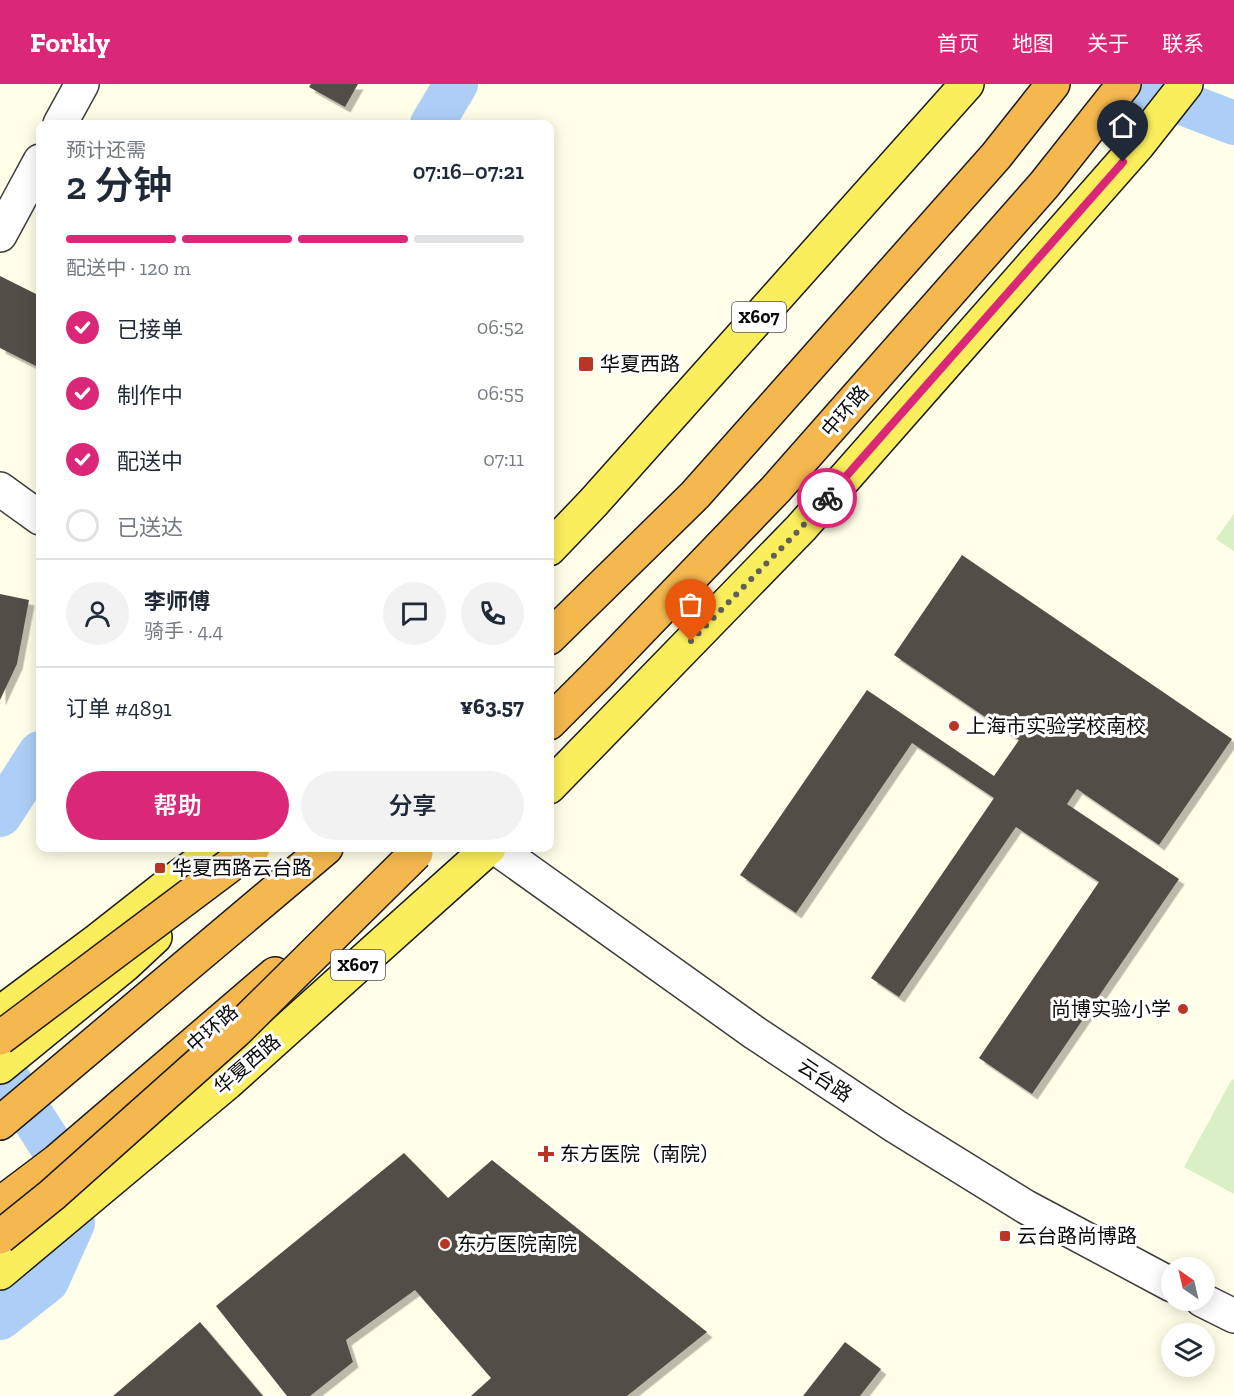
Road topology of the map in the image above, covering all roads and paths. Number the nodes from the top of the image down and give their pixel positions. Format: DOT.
graph roads {
  1 [pos="82,84"];
  2 [pos="967,84"];
  3 [pos="1053,84"];
  4 [pos="1124,84"];
  5 [pos="1186,84"];
  6 [pos="62,120"];
  7 [pos="36,168"];
  8 [pos="0,235"];
  9 [pos="0,489"];
  10 [pos="36,515"];
  11 [pos="554,544"];
  12 [pos="554,633"];
  13 [pos="554,718"];
  14 [pos="554,782"];
  15 [pos="213,852"];
  16 [pos="247,852"];
  17 [pos="248,852"];
  18 [pos="321,852"];
  19 [pos="417,852"];
  20 [pos="417,852"];
  21 [pos="483,852"];
  22 [pos="485,852"];
  23 [pos="502,852"];
  24 [pos="0,1012"];
  25 [pos="0,1038"];
  26 [pos="0,1067"];
  27 [pos="0,1123"];
  28 [pos="0,1204"];
  29 [pos="0,1222"];
  30 [pos="0,1237"];
  31 [pos="0,1273"];
  32 [pos="1161,1279"];
  33 [pos="1215,1306"];
  34 [pos="1234,1316"];
  1 -- 6 [label="street"];
  2 -- 11 [label="main road, X607"];
  3 -- 12 [label="highway"];
  4 -- 13 [label="highway, 中环路"];
  5 -- 14 [label="main road"];
  7 -- 8 [label="street"];
  9 -- 10 [label="street"];
  15 -- 24 [label="main road"];
  16 -- 25 [label="highway, bridge"];
  17 -- 26 [label="main road"];
  18 -- 27 [label="highway"];
  19 -- 28 [label="highway, 中环路, bridge"];
  20 -- 30 [label="highway, bridge"];
  21 -- 29 [label="main road, 华夏西路"];
  22 -- 31 [label="main road, 华夏西路 / X607"];
  23 -- 32 [label="street, 云台路"];
  33 -- 34 [label="street"];
}
